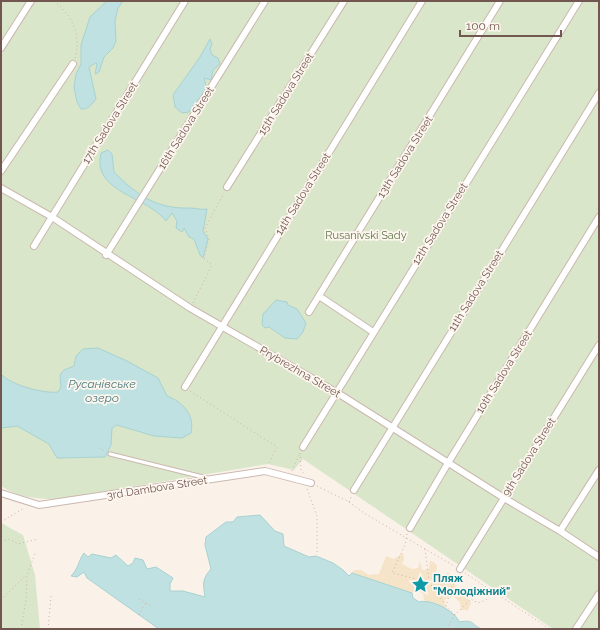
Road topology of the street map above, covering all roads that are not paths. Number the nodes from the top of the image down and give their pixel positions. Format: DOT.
graph roads {
  1 [pos="31,1"];
  2 [pos="186,1"];
  3 [pos="266,1"];
  4 [pos="344,1"];
  5 [pos="422,1"];
  6 [pos="500,1"];
  7 [pos="579,1"];
  8 [pos="1,48"];
  9 [pos="73,64"];
  10 [pos="599,93"];
  11 [pos="1,171"];
  12 [pos="1,188"];
  13 [pos="227,188"];
  14 [pos="52,217"];
  15 [pos="599,217"];
  16 [pos="34,246"];
  17 [pos="106,255"];
  18 [pos="319,296"];
  19 [pos="309,312"];
  20 [pos="222,327"];
  21 [pos="373,332"];
  22 [pos="599,346"];
  23 [pos="185,387"];
  24 [pos="336,392"];
  25 [pos="392,428"];
  26 [pos="303,447"];
  27 [pos="110,454"];
  28 [pos="448,463"];
  29 [pos="599,470"];
  30 [pos="210,479"];
  31 [pos="311,483"];
  32 [pos="354,490"];
  33 [pos="3,494"];
  34 [pos="504,498"];
  35 [pos="410,528"];
  36 [pos="560,531"];
  37 [pos="599,558"];
  38 [pos="460,569"];
  39 [pos="599,594"];
  40 [pos="576,629"];
  1 -- 8 [label="street"];
  2 -- 14 [label="street, 17th Sadova Street"];
  3 -- 17 [label="street, 16th Sadova Street"];
  4 -- 13 [label="street, 15th Sadova Street"];
  5 -- 20 [label="street, 14th Sadova Street"];
  6 -- 18 [label="street, 13th Sadova Street"];
  7 -- 21 [label="street, 12th Sadova Street"];
  9 -- 11 [label="street"];
  10 -- 25 [label="street, 11th Sadova Street"];
  12 -- 14 [label="street, Prybrezhna Street"];
  14 -- 16 [label="street, 17th Sadova Street"];
  14 -- 17 [label="street, Prybrezhna Street"];
  15 -- 28 [label="street, 10th Sadova Street"];
  17 -- 20 [label="street, Prybrezhna Street"];
  18 -- 19 [label="street, 13th Sadova Street"];
  18 -- 21 [label="street"];
  20 -- 23 [label="street, 14th Sadova Street"];
  20 -- 24 [label="street, Prybrezhna Street"];
  21 -- 24 [label="street, 12th Sadova Street"];
  22 -- 34 [label="street, 9th Sadova Street"];
  24 -- 25 [label="street, Prybrezhna Street"];
  24 -- 26 [label="street, 12th Sadova Street"];
  25 -- 28 [label="street, Prybrezhna Street"];
  25 -- 32 [label="street, 11th Sadova Street"];
  27 -- 30 [label="lane"];
  28 -- 34 [label="street, Prybrezhna Street"];
  28 -- 35 [label="street, 10th Sadova Street"];
  29 -- 36 [label="street"];
  30 -- 31 [label="street, 3rd Dambova Street"];
  30 -- 33 [label="street, 3rd Dambova Street"];
  34 -- 36 [label="street, Prybrezhna Street"];
  34 -- 38 [label="street, 9th Sadova Street"];
  36 -- 37 [label="street, Prybrezhna Street"];
  39 -- 40 [label="street"];
}
